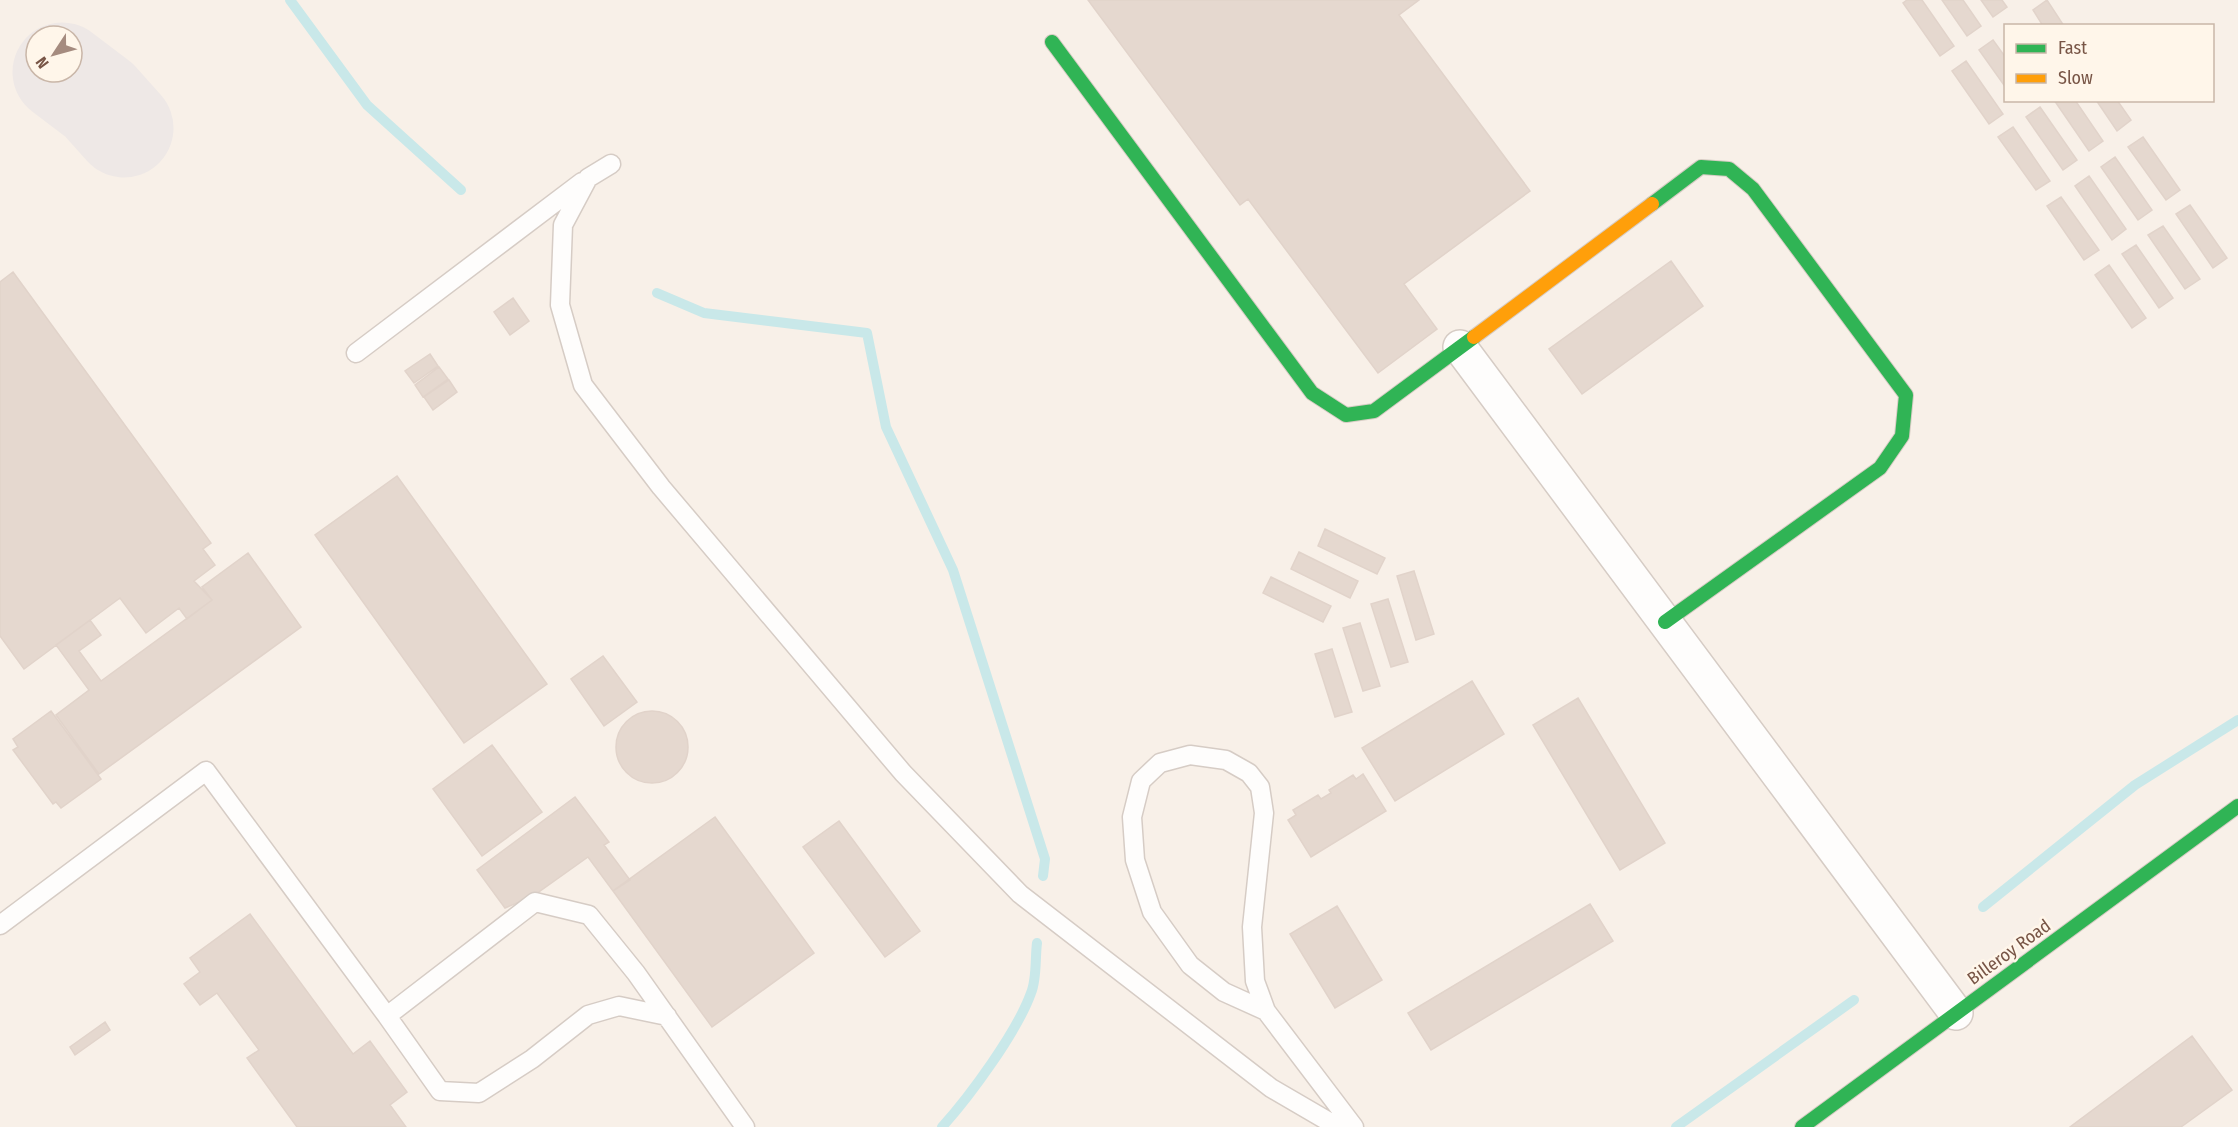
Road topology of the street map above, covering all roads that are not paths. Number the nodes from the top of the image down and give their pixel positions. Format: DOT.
graph roads {
  1 [pos="1052,42"];
  2 [pos="610,164"];
  3 [pos="588,178"];
  4 [pos="1460,347"];
  5 [pos="356,353"];
  6 [pos="1665,622"];
  7 [pos="2238,806"];
  8 [pos="0,925"];
  9 [pos="1266,1011"];
  10 [pos="1956,1013"];
  11 [pos="387,1016"];
  12 [pos="667,1016"];
  13 [pos="745,1127"];
  14 [pos="1338,1127"];
  15 [pos="1354,1127"];
  16 [pos="1802,1127"];
  1 -- 4 [label="street"];
  2 -- 3 [label="lane"];
  3 -- 5 [label="lane"];
  3 -- 14 [label="lane"];
  4 -- 6 [label="street"];
  4 -- 6 [label="street"];
  6 -- 10 [label="street"];
  7 -- 10 [label="street, Billeroy Road"];
  8 -- 11 [label="lane"];
  9 -- 9 [label="lane"];
  9 -- 15 [label="lane"];
  10 -- 16 [label="street, Billeroy Road"];
  11 -- 12 [label="lane"];
  11 -- 12 [label="lane"];
  12 -- 13 [label="lane"];
}
